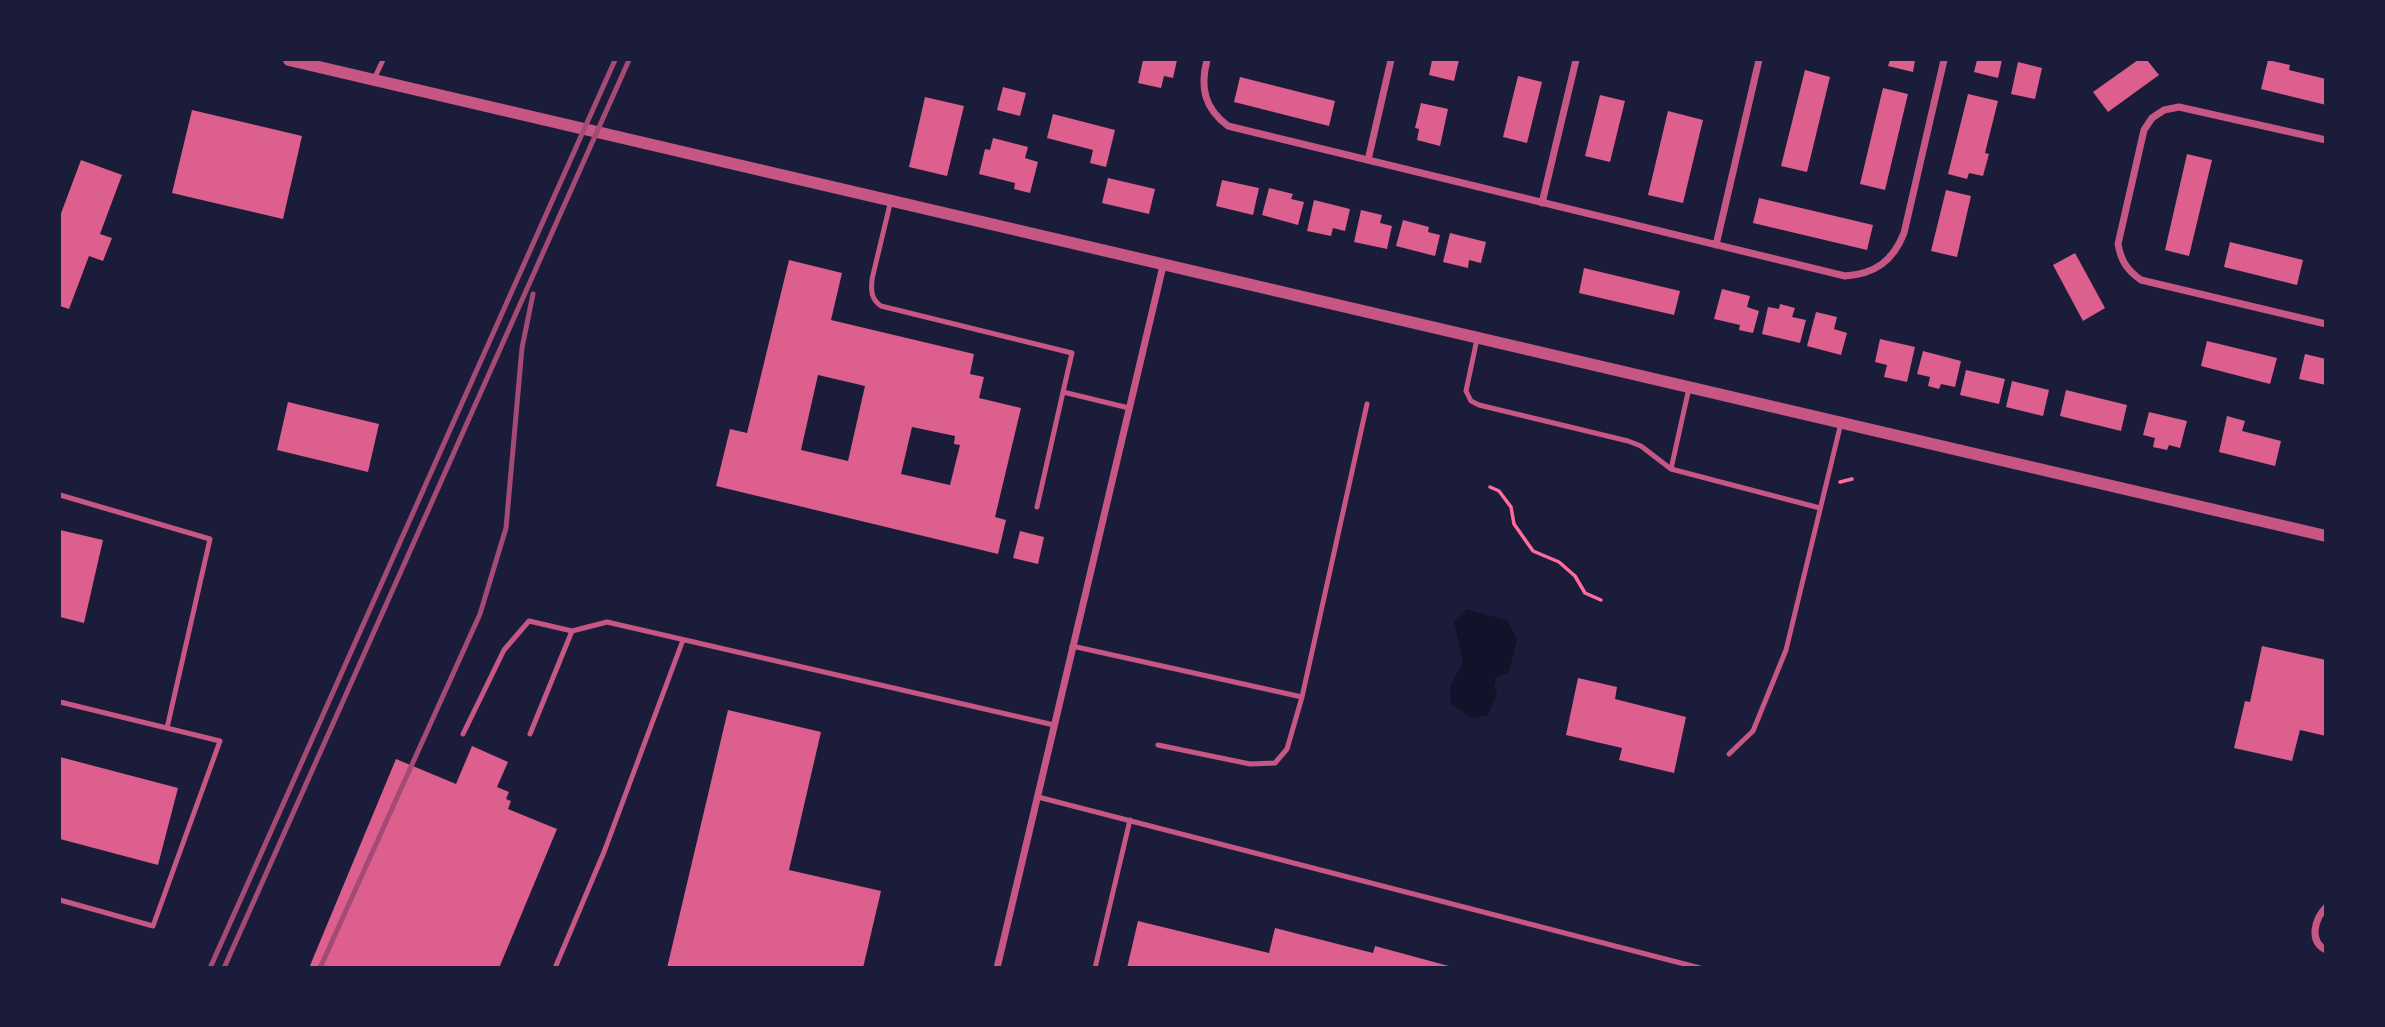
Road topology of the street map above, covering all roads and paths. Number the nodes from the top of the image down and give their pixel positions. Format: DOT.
graph roads {
  1 [pos="295,60"];
  2 [pos="383,60"];
  3 [pos="1207,60"];
  4 [pos="1391,60"];
  5 [pos="1576,60"];
  6 [pos="1759,60"];
  7 [pos="1944,60"];
  8 [pos="374,79"];
  9 [pos="2326,140"];
  10 [pos="1368,160"];
  11 [pos="891,200"];
  12 [pos="1542,203"];
  13 [pos="1716,245"];
  14 [pos="1163,265"];
  15 [pos="2326,324"];
  16 [pos="1477,339"];
  17 [pos="1689,388"];
  18 [pos="1063,392"];
  19 [pos="1367,404"];
  20 [pos="1129,408"];
  21 [pos="1841,423"];
  22 [pos="1671,469"];
  23 [pos="1852,479"];
  24 [pos="1834,483"];
  25 [pos="1490,487"];
  26 [pos="60,495"];
  27 [pos="1037,507"];
  28 [pos="1820,508"];
  29 [pos="2326,536"];
  30 [pos="1601,600"];
  31 [pos="572,631"];
  32 [pos="683,639"];
  33 [pos="1072,646"];
  34 [pos="1302,697"];
  35 [pos="60,702"];
  36 [pos="1054,725"];
  37 [pos="167,728"];
  38 [pos="463,734"];
  39 [pos="530,734"];
  40 [pos="1158,745"];
  41 [pos="1729,754"];
  42 [pos="1038,797"];
  43 [pos="1130,820"];
  44 [pos="60,900"];
  45 [pos="2326,907"];
  46 [pos="2326,950"];
  47 [pos="555,968"];
  48 [pos="997,968"];
  49 [pos="1095,968"];
  50 [pos="1700,968"];
  1 -- 8 [label="street"];
  2 -- 8 [label="lane"];
  3 -- 10 [label="street"];
  4 -- 10 [label="street"];
  5 -- 12 [label="street"];
  6 -- 13 [label="street"];
  7 -- 13 [label="street"];
  8 -- 11 [label="street"];
  9 -- 15 [label="street"];
  10 -- 12 [label="street"];
  11 -- 14 [label="street"];
  11 -- 18 [label="lane"];
  12 -- 13 [label="street"];
  14 -- 16 [label="street"];
  14 -- 20 [label="street"];
  16 -- 17 [label="street"];
  16 -- 22 [label="lane"];
  17 -- 21 [label="street"];
  17 -- 22 [label="lane"];
  18 -- 20 [label="lane"];
  18 -- 27 [label="lane"];
  19 -- 34 [label="lane"];
  20 -- 33 [label="street"];
  21 -- 28 [label="lane"];
  21 -- 29 [label="street"];
  22 -- 28 [label="lane"];
  23 -- 24 [label="path"];
  25 -- 30 [label="path"];
  26 -- 37 [label="lane"];
  28 -- 41 [label="lane"];
  31 -- 32 [label="lane"];
  31 -- 38 [label="lane"];
  31 -- 39 [label="lane"];
  32 -- 36 [label="lane"];
  32 -- 47 [label="lane"];
  33 -- 34 [label="lane"];
  33 -- 36 [label="street"];
  34 -- 40 [label="lane"];
  35 -- 37 [label="lane"];
  36 -- 42 [label="street"];
  37 -- 44 [label="lane"];
  42 -- 43 [label="lane"];
  42 -- 48 [label="street"];
  43 -- 49 [label="lane"];
  43 -- 50 [label="lane"];
  45 -- 46 [label="street"];
}
